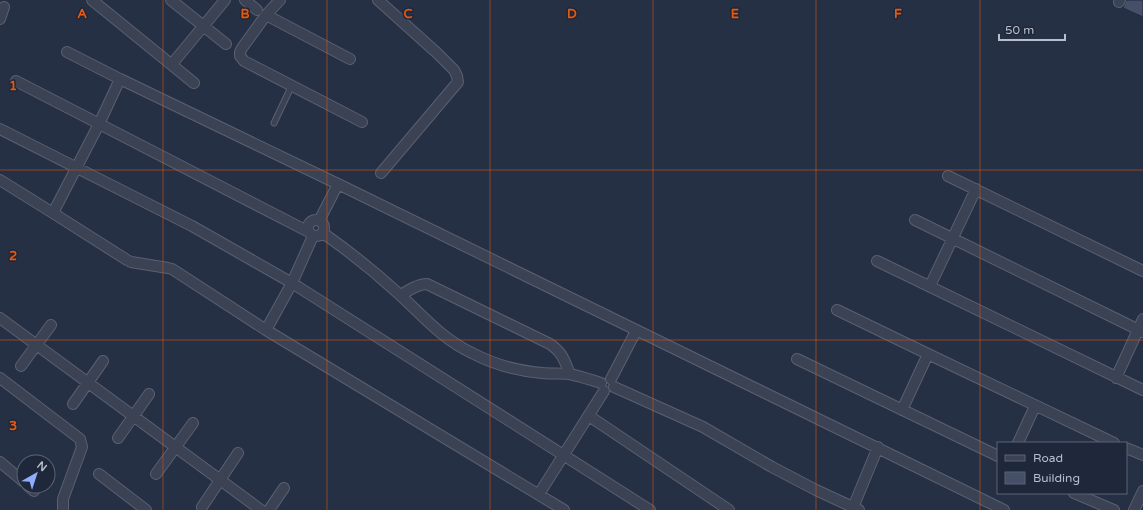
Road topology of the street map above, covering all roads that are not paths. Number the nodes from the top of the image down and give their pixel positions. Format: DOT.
graph roads {
  1 [pos="92,0"];
  2 [pos="171,0"];
  3 [pos="225,0"];
  4 [pos="245,0"];
  5 [pos="280,0"];
  6 [pos="378,0"];
  7 [pos="4,7"];
  8 [pos="262,13"];
  9 [pos="0,18"];
  10 [pos="204,26"];
  11 [pos="226,44"];
  12 [pos="67,52"];
  13 [pos="350,59"];
  14 [pos="172,64"];
  15 [pos="120,79"];
  16 [pos="16,80"];
  17 [pos="194,83"];
  18 [pos="292,85"];
  19 [pos="362,122"];
  20 [pos="98,124"];
  21 [pos="274,124"];
  22 [pos="0,128"];
  23 [pos="76,168"];
  24 [pos="381,173"];
  25 [pos="948,176"];
  26 [pos="0,180"];
  27 [pos="338,184"];
  28 [pos="976,189"];
  29 [pos="53,213"];
  30 [pos="915,220"];
  31 [pos="319,221"];
  32 [pos="323,233"];
  33 [pos="311,234"];
  34 [pos="952,238"];
  35 [pos="877,261"];
  36 [pos="1143,271"];
  37 [pos="292,283"];
  38 [pos="930,286"];
  39 [pos="401,295"];
  40 [pos="837,310"];
  41 [pos="0,318"];
  42 [pos="1143,319"];
  43 [pos="51,325"];
  44 [pos="266,330"];
  45 [pos="636,331"];
  46 [pos="1141,331"];
  47 [pos="36,345"];
  48 [pos="928,354"];
  49 [pos="797,359"];
  50 [pos="103,361"];
  51 [pos="21,366"];
  52 [pos="570,374"];
  53 [pos="1116,378"];
  54 [pos="1,382"];
  55 [pos="88,383"];
  56 [pos="613,383"];
  57 [pos="603,387"];
  58 [pos="1143,390"];
  59 [pos="150,394"];
  60 [pos="73,404"];
  61 [pos="1035,406"];
  62 [pos="902,410"];
  63 [pos="133,416"];
  64 [pos="589,416"];
  65 [pos="193,424"];
  66 [pos="118,438"];
  67 [pos="1018,442"];
  68 [pos="1112,442"];
  69 [pos="176,447"];
  70 [pos="878,448"];
  71 [pos="1127,448"];
  72 [pos="238,453"];
  73 [pos="563,455"];
  74 [pos="1143,455"];
  75 [pos="997,456"];
  76 [pos="0,462"];
  77 [pos="99,474"];
  78 [pos="156,474"];
  79 [pos="16,475"];
  80 [pos="220,480"];
  81 [pos="284,488"];
  82 [pos="1143,491"];
  83 [pos="539,494"];
  84 [pos="1076,494"];
  85 [pos="202,506"];
  86 [pos="854,509"];
  87 [pos="63,510"];
  88 [pos="146,510"];
  89 [pos="261,510"];
  90 [pos="269,510"];
  91 [pos="564,510"];
  92 [pos="650,510"];
  93 [pos="729,510"];
  94 [pos="1002,510"];
  95 [pos="1114,510"];
  96 [pos="1134,510"];
  1 -- 14 [label="street"];
  2 -- 10 [label="street"];
  3 -- 10 [label="street"];
  4 -- 8 [label="street"];
  5 -- 8 [label="street"];
  6 -- 24 [label="street"];
  7 -- 9 [label="street"];
  8 -- 13 [label="street"];
  8 -- 18 [label="street"];
  10 -- 11 [label="street"];
  10 -- 14 [label="street"];
  12 -- 15 [label="street"];
  14 -- 17 [label="street"];
  15 -- 20 [label="street"];
  15 -- 27 [label="street"];
  16 -- 20 [label="street"];
  18 -- 19 [label="street"];
  18 -- 21 [label="lane"];
  20 -- 23 [label="street"];
  20 -- 33 [label="street"];
  22 -- 23 [label="street"];
  23 -- 29 [label="street"];
  23 -- 37 [label="street"];
  25 -- 28 [label="street"];
  26 -- 29 [label="street"];
  27 -- 31 [label="street"];
  27 -- 45 [label="street"];
  28 -- 34 [label="street"];
  28 -- 36 [label="street"];
  29 -- 44 [label="street"];
  30 -- 34 [label="street"];
  31 -- 32 [label="street"];
  31 -- 33 [label="street"];
  32 -- 33 [label="street"];
  32 -- 39 [label="street"];
  33 -- 37 [label="street"];
  34 -- 38 [label="street"];
  34 -- 46 [label="street"];
  35 -- 38 [label="street"];
  37 -- 44 [label="street"];
  37 -- 73 [label="street"];
  38 -- 53 [label="street"];
  39 -- 52 [label="street"];
  39 -- 52 [label="street"];
  40 -- 48 [label="street"];
  41 -- 47 [label="street"];
  42 -- 46 [label="street"];
  43 -- 47 [label="street"];
  44 -- 83 [label="street"];
  45 -- 56 [label="street"];
  45 -- 70 [label="street"];
  46 -- 53 [label="street"];
  47 -- 51 [label="street"];
  47 -- 55 [label="street"];
  48 -- 61 [label="street"];
  48 -- 62 [label="street"];
  49 -- 62 [label="street"];
  50 -- 55 [label="street"];
  52 -- 57 [label="street"];
  53 -- 58 [label="street"];
  54 -- 87 [label="street"];
  55 -- 60 [label="street"];
  55 -- 63 [label="street"];
  56 -- 57 [label="street"];
  56 -- 86 [label="street"];
  57 -- 64 [label="street"];
  59 -- 63 [label="street"];
  61 -- 67 [label="street"];
  61 -- 68 [label="street"];
  62 -- 75 [label="street"];
  63 -- 66 [label="street"];
  63 -- 69 [label="street"];
  64 -- 73 [label="street"];
  64 -- 93 [label="street"];
  65 -- 69 [label="street"];
  69 -- 78 [label="street"];
  69 -- 80 [label="street"];
  70 -- 86 [label="street"];
  70 -- 94 [label="street"];
  71 -- 74 [label="street"];
  72 -- 80 [label="street"];
  73 -- 83 [label="street"];
  73 -- 92 [label="street"];
  76 -- 79 [label="street"];
  77 -- 88 [label="street"];
  80 -- 85 [label="street"];
  80 -- 89 [label="street"];
  81 -- 90 [label="street"];
  82 -- 96 [label="street"];
  83 -- 91 [label="street"];
  84 -- 95 [label="street"];
}
